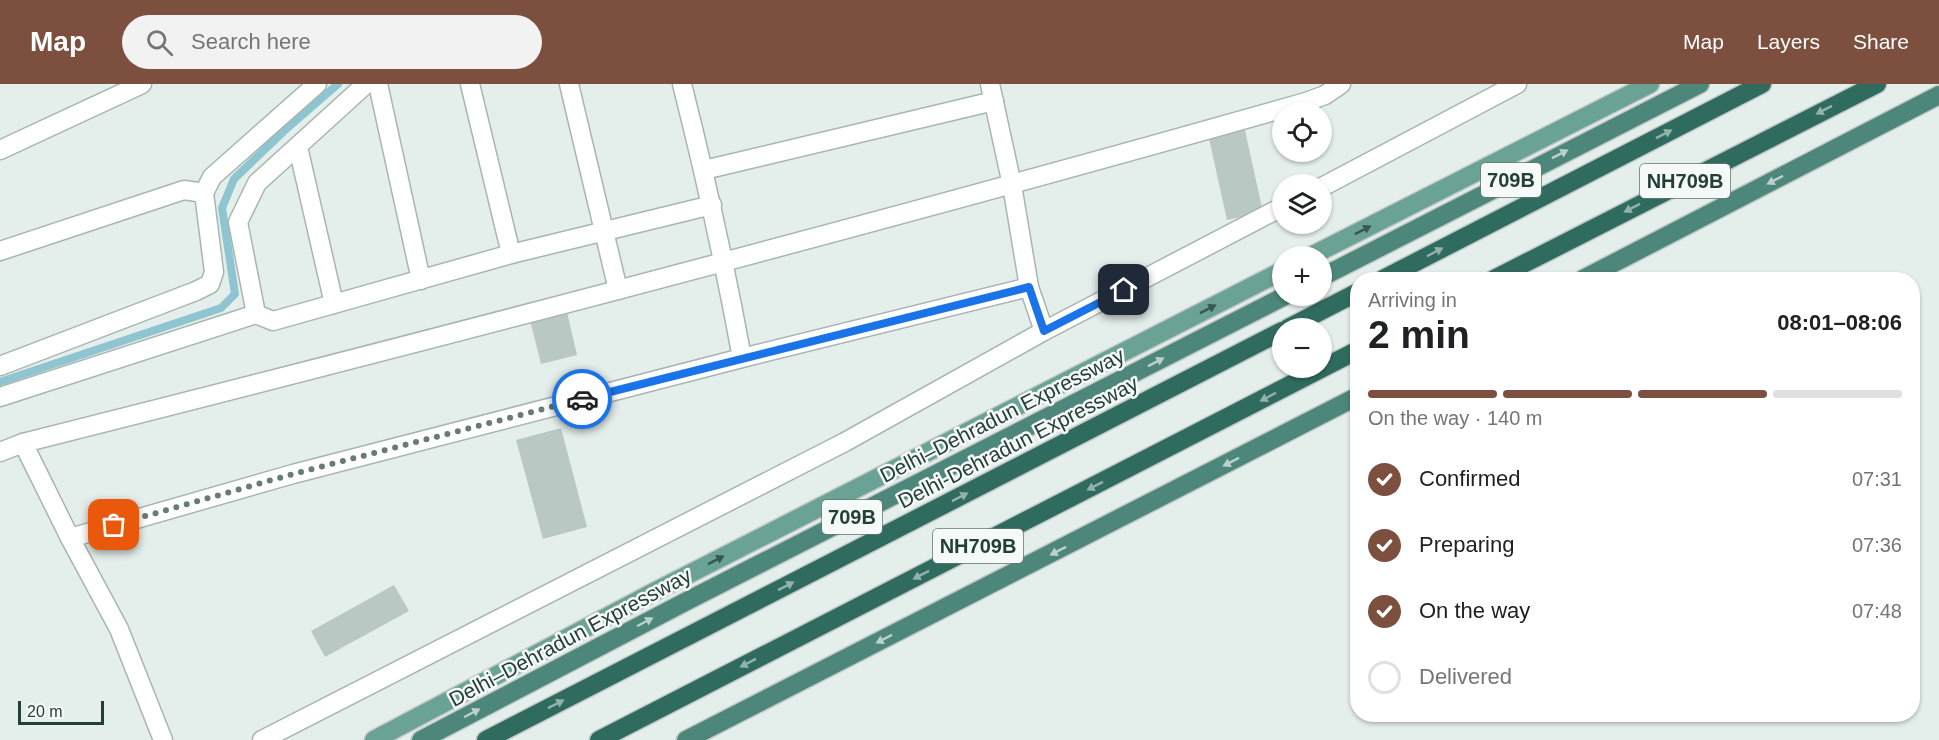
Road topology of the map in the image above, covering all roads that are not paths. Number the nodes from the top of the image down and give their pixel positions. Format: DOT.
graph roads {
  1 [pos="142,84"];
  2 [pos="317,84"];
  3 [pos="366,84"];
  4 [pos="378,84"];
  5 [pos="470,84"];
  6 [pos="569,84"];
  7 [pos="682,84"];
  8 [pos="1341,84"];
  9 [pos="1517,84"];
  10 [pos="1650,84"];
  11 [pos="1700,84"];
  12 [pos="1762,84"];
  13 [pos="1877,84"];
  14 [pos="1489,91"];
  15 [pos="992,93"];
  16 [pos="1939,95"];
  17 [pos="298,147"];
  18 [pos="0,150"];
  19 [pos="704,170"];
  20 [pos="1332,181"];
  21 [pos="1012,185"];
  22 [pos="204,193"];
  23 [pos="712,205"];
  24 [pos="1272,212"];
  25 [pos="605,232"];
  26 [pos="1331,246"];
  27 [pos="0,251"];
  28 [pos="511,254"];
  29 [pos="725,262"];
  30 [pos="1332,272"];
  31 [pos="1397,272"];
  32 [pos="1508,272"];
  33 [pos="1598,272"];
  34 [pos="1272,276"];
  35 [pos="421,280"];
  36 [pos="1029,287"];
  37 [pos="618,290"];
  38 [pos="1350,296"];
  39 [pos="1272,303"];
  40 [pos="334,304"];
  41 [pos="256,314"];
  42 [pos="1307,318"];
  43 [pos="1044,331"];
  44 [pos="1272,336"];
  45 [pos="1350,354"];
  46 [pos="742,358"];
  47 [pos="0,366"];
  48 [pos="0,397"];
  49 [pos="1350,400"];
  50 [pos="23,443"];
  51 [pos="0,452"];
  52 [pos="70,538"];
  53 [pos="163,740"];
  54 [pos="262,740"];
  55 [pos="374,740"];
  56 [pos="421,740"];
  57 [pos="486,740"];
  58 [pos="598,740"];
  59 [pos="687,740"];
  1 -- 18 [label="street"];
  2 -- 22 [label="street"];
  3 -- 17 [label="street"];
  4 -- 35 [label="street"];
  5 -- 28 [label="street"];
  6 -- 25 [label="street"];
  7 -- 19 [label="street"];
  8 -- 21 [label="street"];
  9 -- 14 [label="street"];
  26 -- 10 [label="main road, one-way"];
  30 -- 11 [label="highway, 709B, one-way"];
  31 -- 12 [label="highway, NH709B, one-way"];
  13 -- 32 [label="highway, NH709B, one-way"];
  14 -- 20 [label="street"];
  15 -- 19 [label="street"];
  15 -- 21 [label="street"];
  16 -- 33 [label="highway, one-way"];
  17 -- 40 [label="street"];
  17 -- 41 [label="street"];
  19 -- 23 [label="street"];
  21 -- 29 [label="street"];
  21 -- 36 [label="street"];
  22 -- 27 [label="street"];
  22 -- 47 [label="street"];
  23 -- 25 [label="street"];
  23 -- 29 [label="street"];
  24 -- 43 [label="street"];
  25 -- 28 [label="street"];
  25 -- 37 [label="street"];
  28 -- 35 [label="street"];
  29 -- 37 [label="street"];
  29 -- 46 [label="street"];
  55 -- 34 [label="main road, one-way"];
  35 -- 40 [label="street"];
  36 -- 43 [label="street"];
  36 -- 46 [label="street"];
  37 -- 50 [label="street"];
  38 -- 42 [label="highway"];
  56 -- 39 [label="highway, Delhi–Dehradun Expressway / 709B, one-way"];
  40 -- 41 [label="street"];
  41 -- 48 [label="street"];
  43 -- 54 [label="street"];
  57 -- 44 [label="highway, Delhi-Dehradun Expressway / NH709B, one-way"];
  45 -- 58 [label="highway, NH709B, one-way"];
  46 -- 52 [label="street"];
  49 -- 59 [label="highway, one-way"];
  50 -- 51 [label="street"];
  50 -- 52 [label="street"];
  52 -- 53 [label="street"];
}
